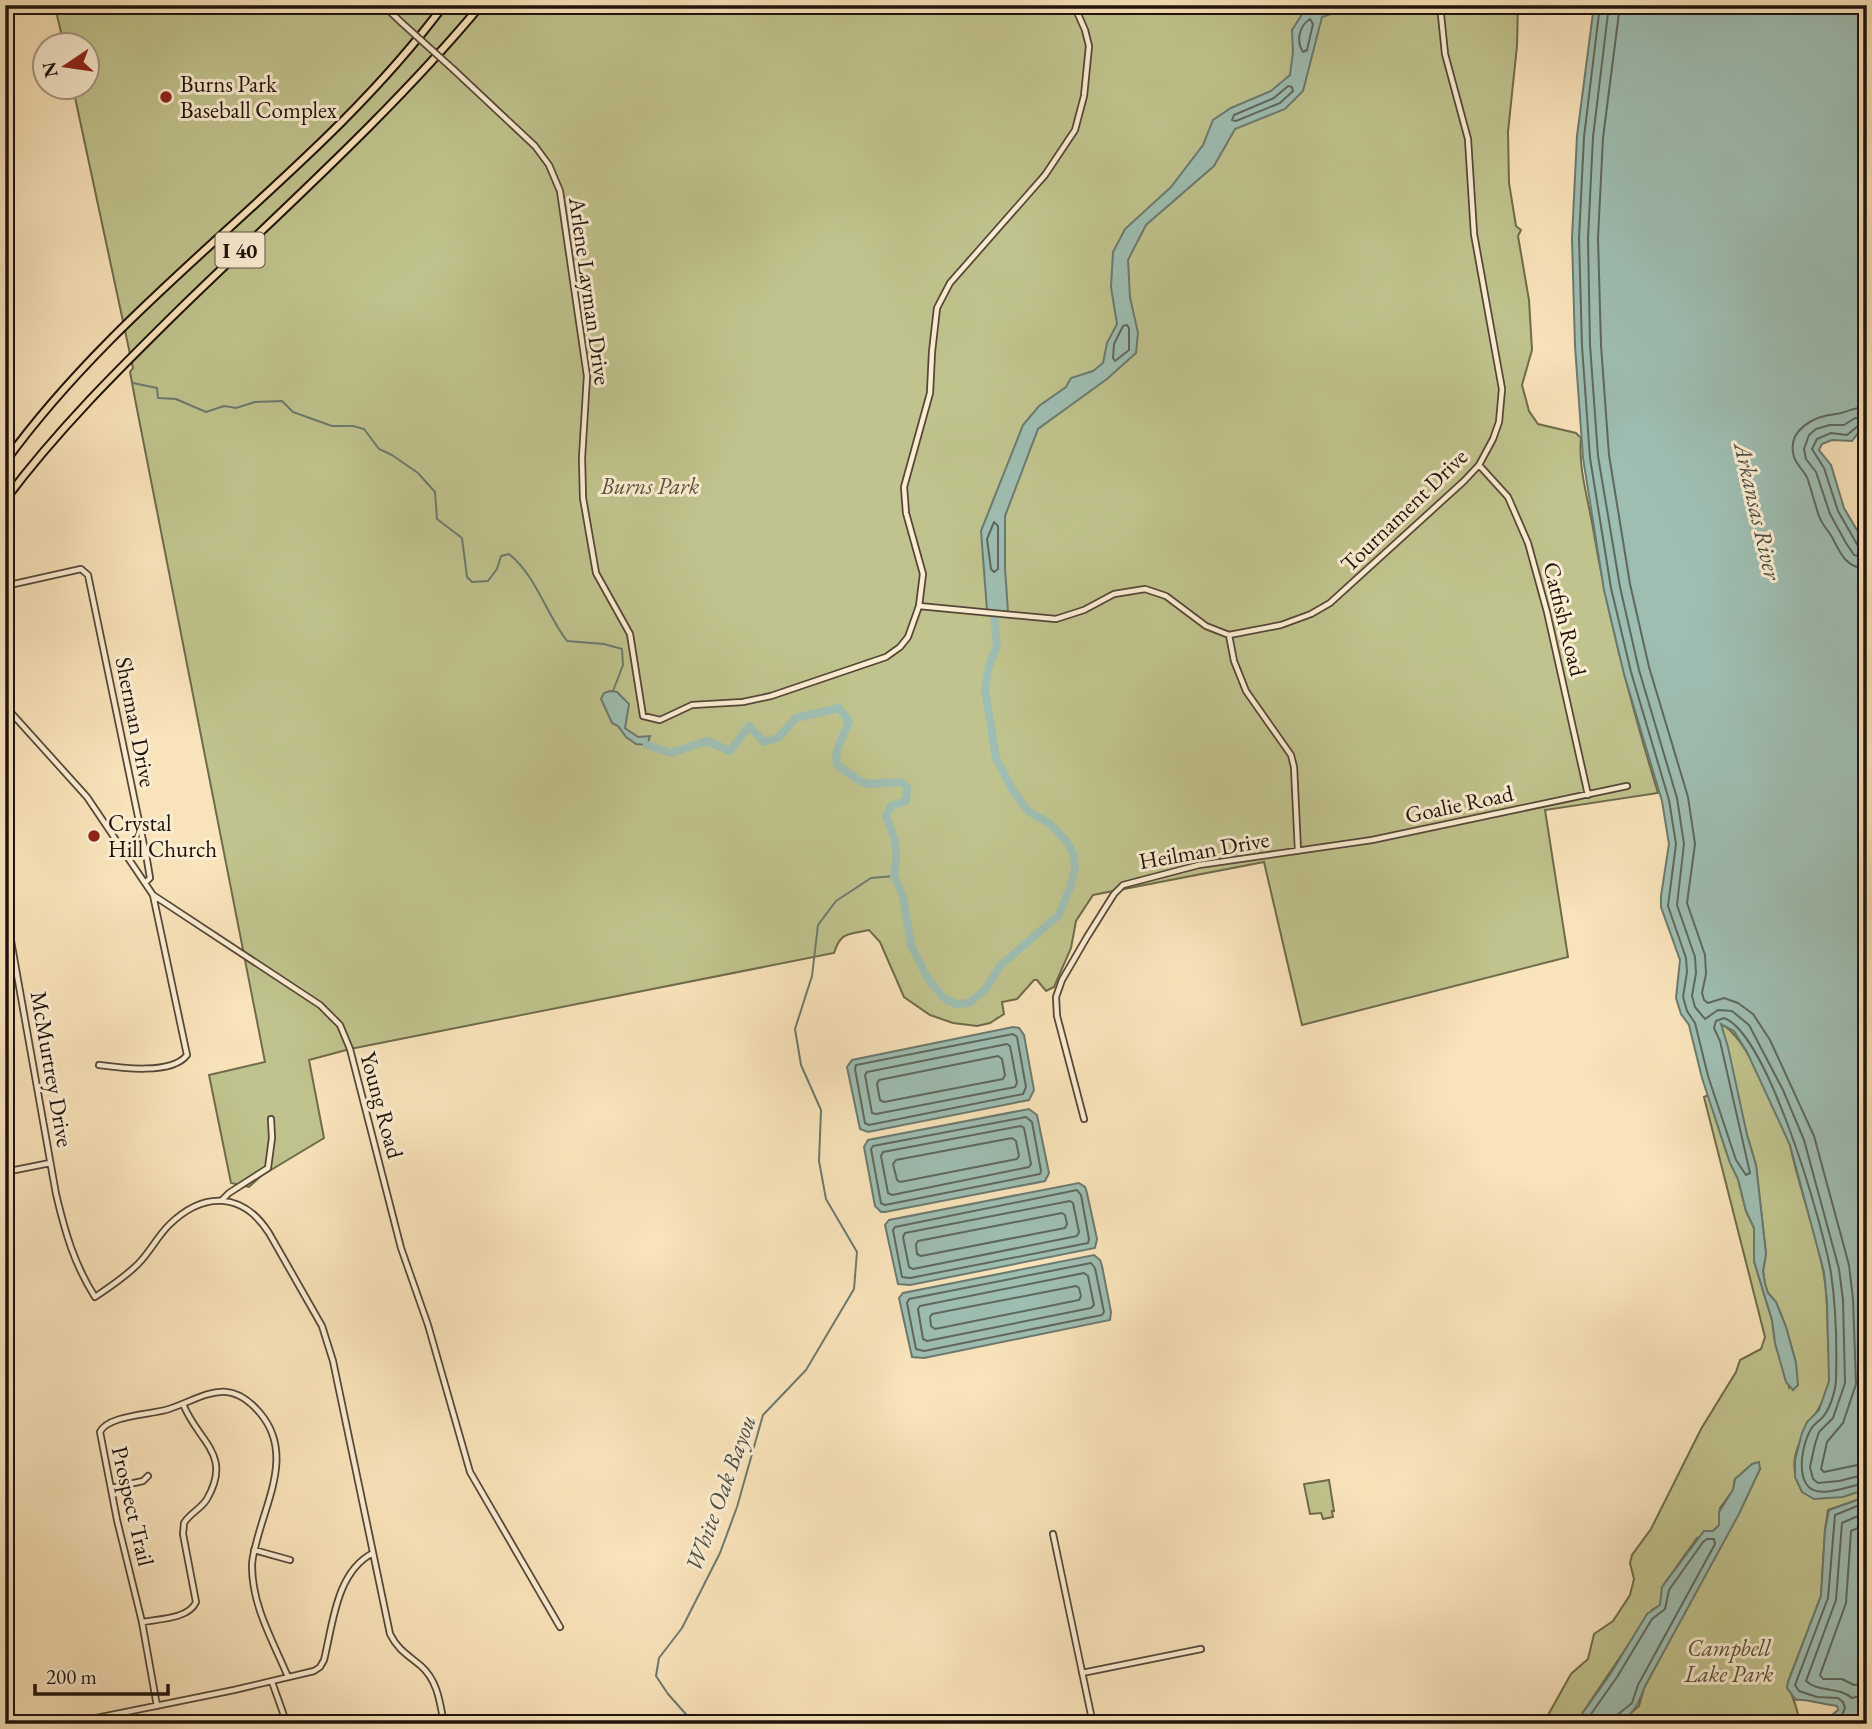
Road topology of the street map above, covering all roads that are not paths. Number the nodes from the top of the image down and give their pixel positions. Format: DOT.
graph roads {
  1 [pos="383,5"];
  2 [pos="444,5"];
  3 [pos="481,5"];
  4 [pos="1074,5"];
  5 [pos="1440,5"];
  6 [pos="5,462"];
  7 [pos="1479,465"];
  8 [pos="5,500"];
  9 [pos="5,586"];
  10 [pos="919,606"];
  11 [pos="1229,635"];
  12 [pos="5,706"];
  13 [pos="1628,786"];
  14 [pos="1588,795"];
  15 [pos="1298,851"];
  16 [pos="145,883"];
  17 [pos="153,894"];
  18 [pos="5,907"];
  19 [pos="99,1065"];
  20 [pos="271,1119"];
  21 [pos="1084,1119"];
  22 [pos="50,1163"];
  23 [pos="5,1172"];
  24 [pos="222,1200"];
  25 [pos="183,1404"];
  26 [pos="148,1476"];
  27 [pos="111,1488"];
  28 [pos="1053,1534"];
  29 [pos="254,1550"];
  30 [pos="373,1553"];
  31 [pos="290,1560"];
  32 [pos="142,1622"];
  33 [pos="560,1627"];
  34 [pos="1201,1649"];
  35 [pos="1082,1673"];
  36 [pos="288,1677"];
  37 [pos="272,1682"];
  38 [pos="158,1706"];
  39 [pos="66,1724"];
  40 [pos="287,1724"];
  41 [pos="444,1724"];
  42 [pos="1093,1724"];
  1 -- 10 [label="street, Arlene Layman Drive, bridge"];
  2 -- 6 [label="highway, I 40"];
  3 -- 8 [label="highway, I 40"];
  4 -- 10 [label="street, Arlene Layman Drive"];
  5 -- 7 [label="street, Tournament Drive"];
  7 -- 11 [label="street, Tournament Drive"];
  7 -- 14 [label="street, Catfish Road"];
  9 -- 16 [label="street, Sherman Drive"];
  10 -- 11 [label="street"];
  11 -- 15 [label="street"];
  12 -- 16 [label="street, Young Road"];
  13 -- 14 [label="street, Goalie Road"];
  14 -- 15 [label="street, Goalie Road"];
  15 -- 21 [label="street, Heilman Drive"];
  16 -- 17 [label="street, Young Road"];
  17 -- 19 [label="street"];
  17 -- 33 [label="street, Young Road"];
  18 -- 22 [label="street, McMurtrey Drive"];
  20 -- 24 [label="street"];
  22 -- 23 [label="street"];
  22 -- 24 [label="street, McMurtrey Drive"];
  24 -- 30 [label="street"];
  25 -- 27 [label="street, Prospect Trail"];
  25 -- 29 [label="street, Prospect Trail"];
  25 -- 32 [label="street"];
  26 -- 27 [label="street"];
  27 -- 32 [label="street, Prospect Trail"];
  28 -- 35 [label="street"];
  29 -- 31 [label="street"];
  29 -- 36 [label="street, Prospect Trail"];
  30 -- 36 [label="street"];
  30 -- 41 [label="street"];
  32 -- 38 [label="street, Prospect Trail"];
  34 -- 35 [label="street"];
  35 -- 42 [label="street"];
  36 -- 37 [label="street"];
  37 -- 38 [label="street"];
  37 -- 40 [label="street"];
  38 -- 39 [label="street"];
}
